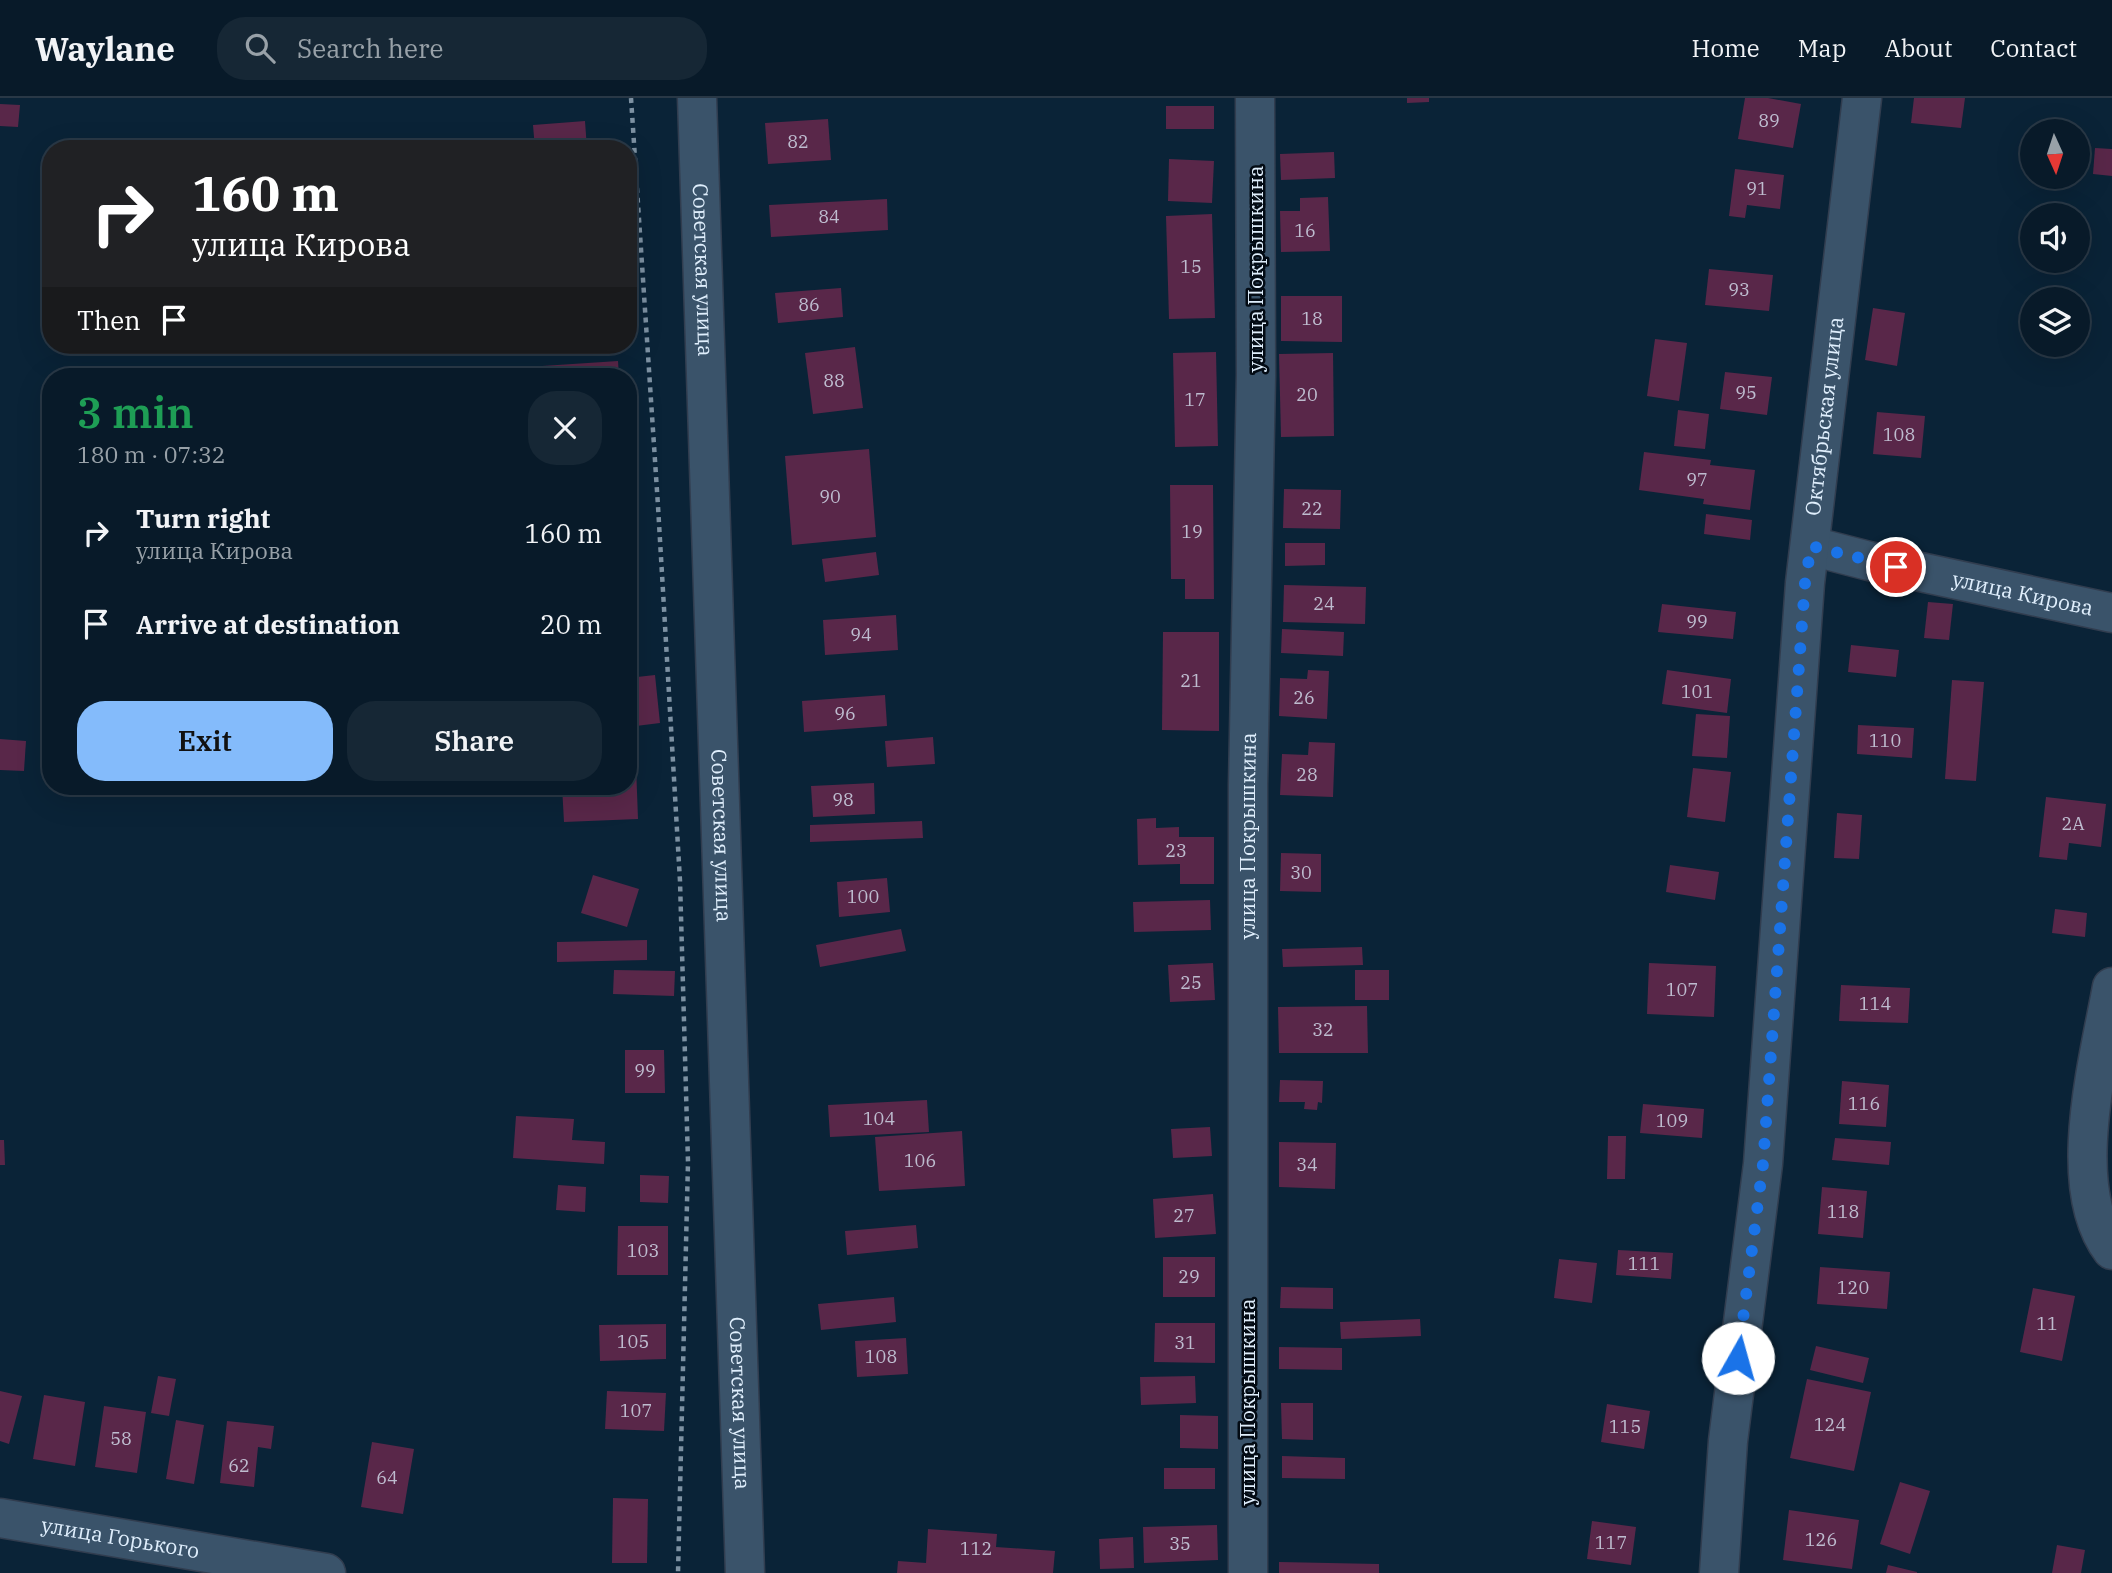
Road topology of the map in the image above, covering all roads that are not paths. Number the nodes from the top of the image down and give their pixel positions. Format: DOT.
graph roads {
  1 [pos="697,98"];
  2 [pos="1255,98"];
  3 [pos="1862,98"];
  4 [pos="1811,546"];
  5 [pos="2112,612"];
  6 [pos="2112,988"];
  7 [pos="2112,1250"];
  8 [pos="0,1518"];
  9 [pos="326,1573"];
  10 [pos="745,1573"];
  11 [pos="1248,1573"];
  12 [pos="1719,1573"];
  1 -- 10 [label="street, Советская улица"];
  2 -- 11 [label="street, улица Покрышкина"];
  3 -- 4 [label="street, Октябрьская улица"];
  4 -- 5 [label="street, улица Кирова"];
  4 -- 12 [label="street, Октябрьская улица"];
  6 -- 7 [label="street"];
  8 -- 9 [label="street, улица Горького"];
}
